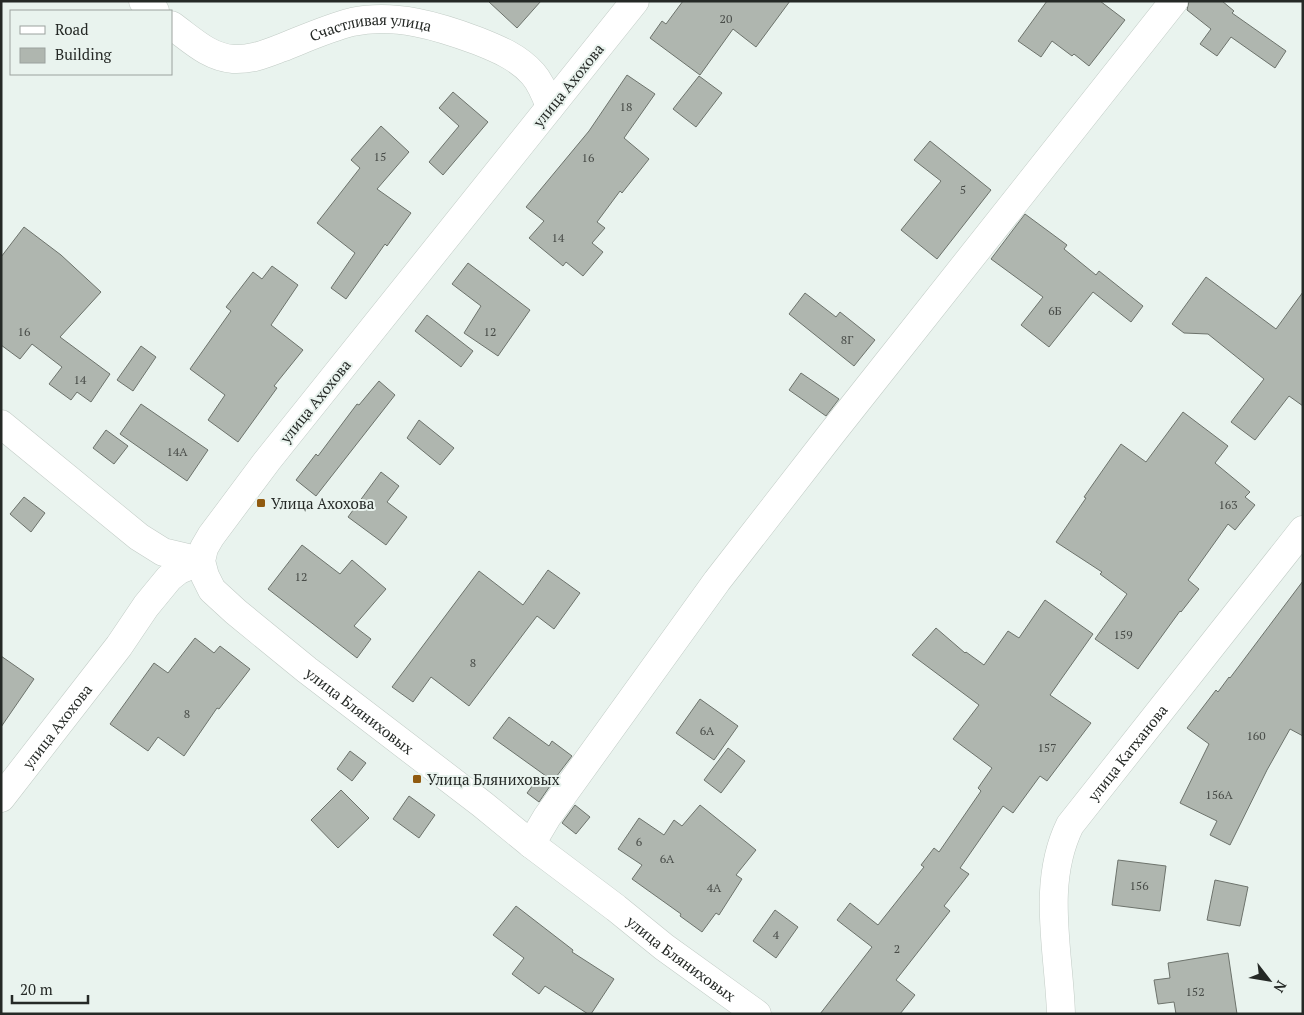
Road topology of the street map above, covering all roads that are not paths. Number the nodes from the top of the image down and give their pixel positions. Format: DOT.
graph roads {
  1 [pos="143,1"];
  2 [pos="635,1"];
  3 [pos="1174,1"];
  4 [pos="154,10"];
  5 [pos="172,26"];
  6 [pos="550,107"];
  7 [pos="1,424"];
  8 [pos="1303,530"];
  9 [pos="201,561"];
  10 [pos="1,798"];
  11 [pos="531,844"];
  12 [pos="757,1014"];
  13 [pos="1061,1014"];
  1 -- 4 [label="street"];
  2 -- 6 [label="street, улица Ахохова"];
  3 -- 11 [label="street"];
  5 -- 6 [label="street, Счастливая улица"];
  6 -- 9 [label="street, улица Ахохова"];
  7 -- 9 [label="street"];
  8 -- 13 [label="street, улица Катханова"];
  9 -- 10 [label="street, улица Ахохова"];
  9 -- 11 [label="street, улица Бляниховых"];
  11 -- 12 [label="street, улица Бляниховых"];
}
